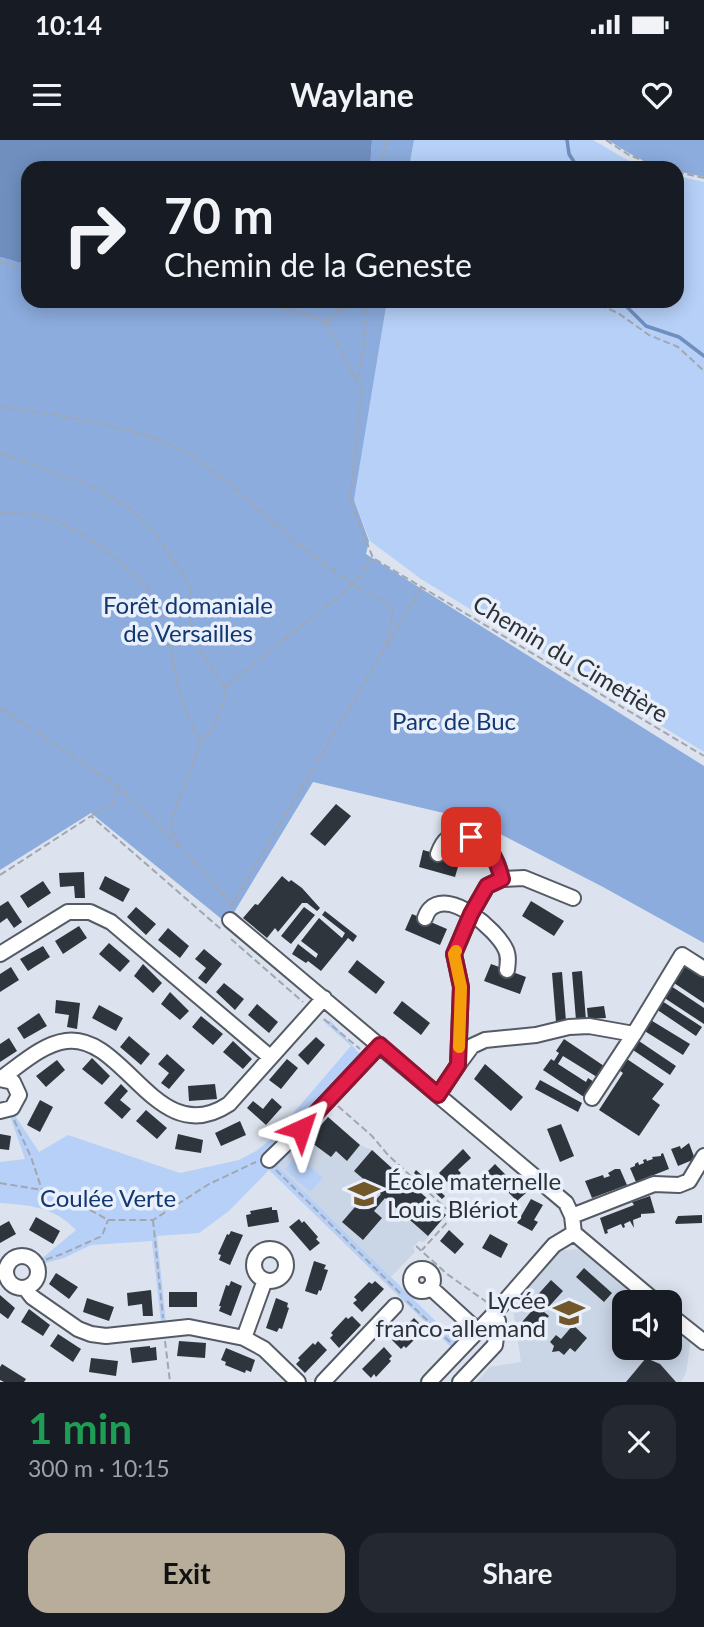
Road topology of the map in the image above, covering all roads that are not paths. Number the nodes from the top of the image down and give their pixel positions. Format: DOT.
graph roads {
  1 [pos="438,854"];
  2 [pos="502,879"];
  3 [pos="573,898"];
  4 [pos="471,914"];
  5 [pos="425,918"];
  6 [pos="226,925"];
  7 [pos="0,954"];
  8 [pos="704,969"];
  9 [pos="507,970"];
  10 [pos="324,998"];
  11 [pos="634,1034"];
  12 [pos="380,1045"];
  13 [pos="270,1057"];
  14 [pos="30,1059"];
  15 [pos="458,1065"];
  16 [pos="0,1079"];
  17 [pos="18,1089"];
  18 [pos="438,1095"];
  19 [pos="592,1098"];
  20 [pos="4,1110"];
  21 [pos="704,1156"];
  22 [pos="268,1160"];
  23 [pos="572,1216"];
  24 [pos="574,1233"];
  25 [pos="265,1280"];
  26 [pos="429,1287"];
  27 [pos="26,1288"];
  28 [pos="642,1290"];
  29 [pos="395,1306"];
  30 [pos="495,1313"];
  31 [pos="682,1325"];
  32 [pos="478,1331"];
  33 [pos="244,1338"];
  34 [pos="704,1342"];
  35 [pos="298,1382"];
  36 [pos="323,1382"];
  37 [pos="429,1382"];
  38 [pos="460,1382"];
  1 -- 2 [label="street"];
  2 -- 3 [label="street"];
  2 -- 4 [label="street"];
  4 -- 5 [label="street"];
  4 -- 9 [label="street"];
  4 -- 15 [label="street"];
  6 -- 10 [label="street"];
  7 -- 13 [label="street"];
  8 -- 11 [label="street"];
  10 -- 12 [label="street"];
  10 -- 13 [label="street"];
  11 -- 15 [label="street"];
  11 -- 19 [label="street"];
  12 -- 18 [label="street"];
  12 -- 22 [label="street"];
  13 -- 14 [label="street"];
  14 -- 16 [label="street"];
  14 -- 17 [label="street"];
  15 -- 18 [label="street"];
  16 -- 17 [label="street"];
  17 -- 20 [label="street"];
  18 -- 23 [label="street"];
  21 -- 23 [label="street"];
  23 -- 24 [label="street"];
  24 -- 28 [label="street"];
  24 -- 30 [label="street"];
  25 -- 33 [label="street"];
  26 -- 32 [label="street"];
  27 -- 27 [label="street"];
  27 -- 33 [label="street"];
  29 -- 36 [label="street"];
  30 -- 32 [label="street"];
  30 -- 38 [label="street"];
  31 -- 34 [label="street"];
  32 -- 37 [label="street"];
  33 -- 35 [label="street"];
}
